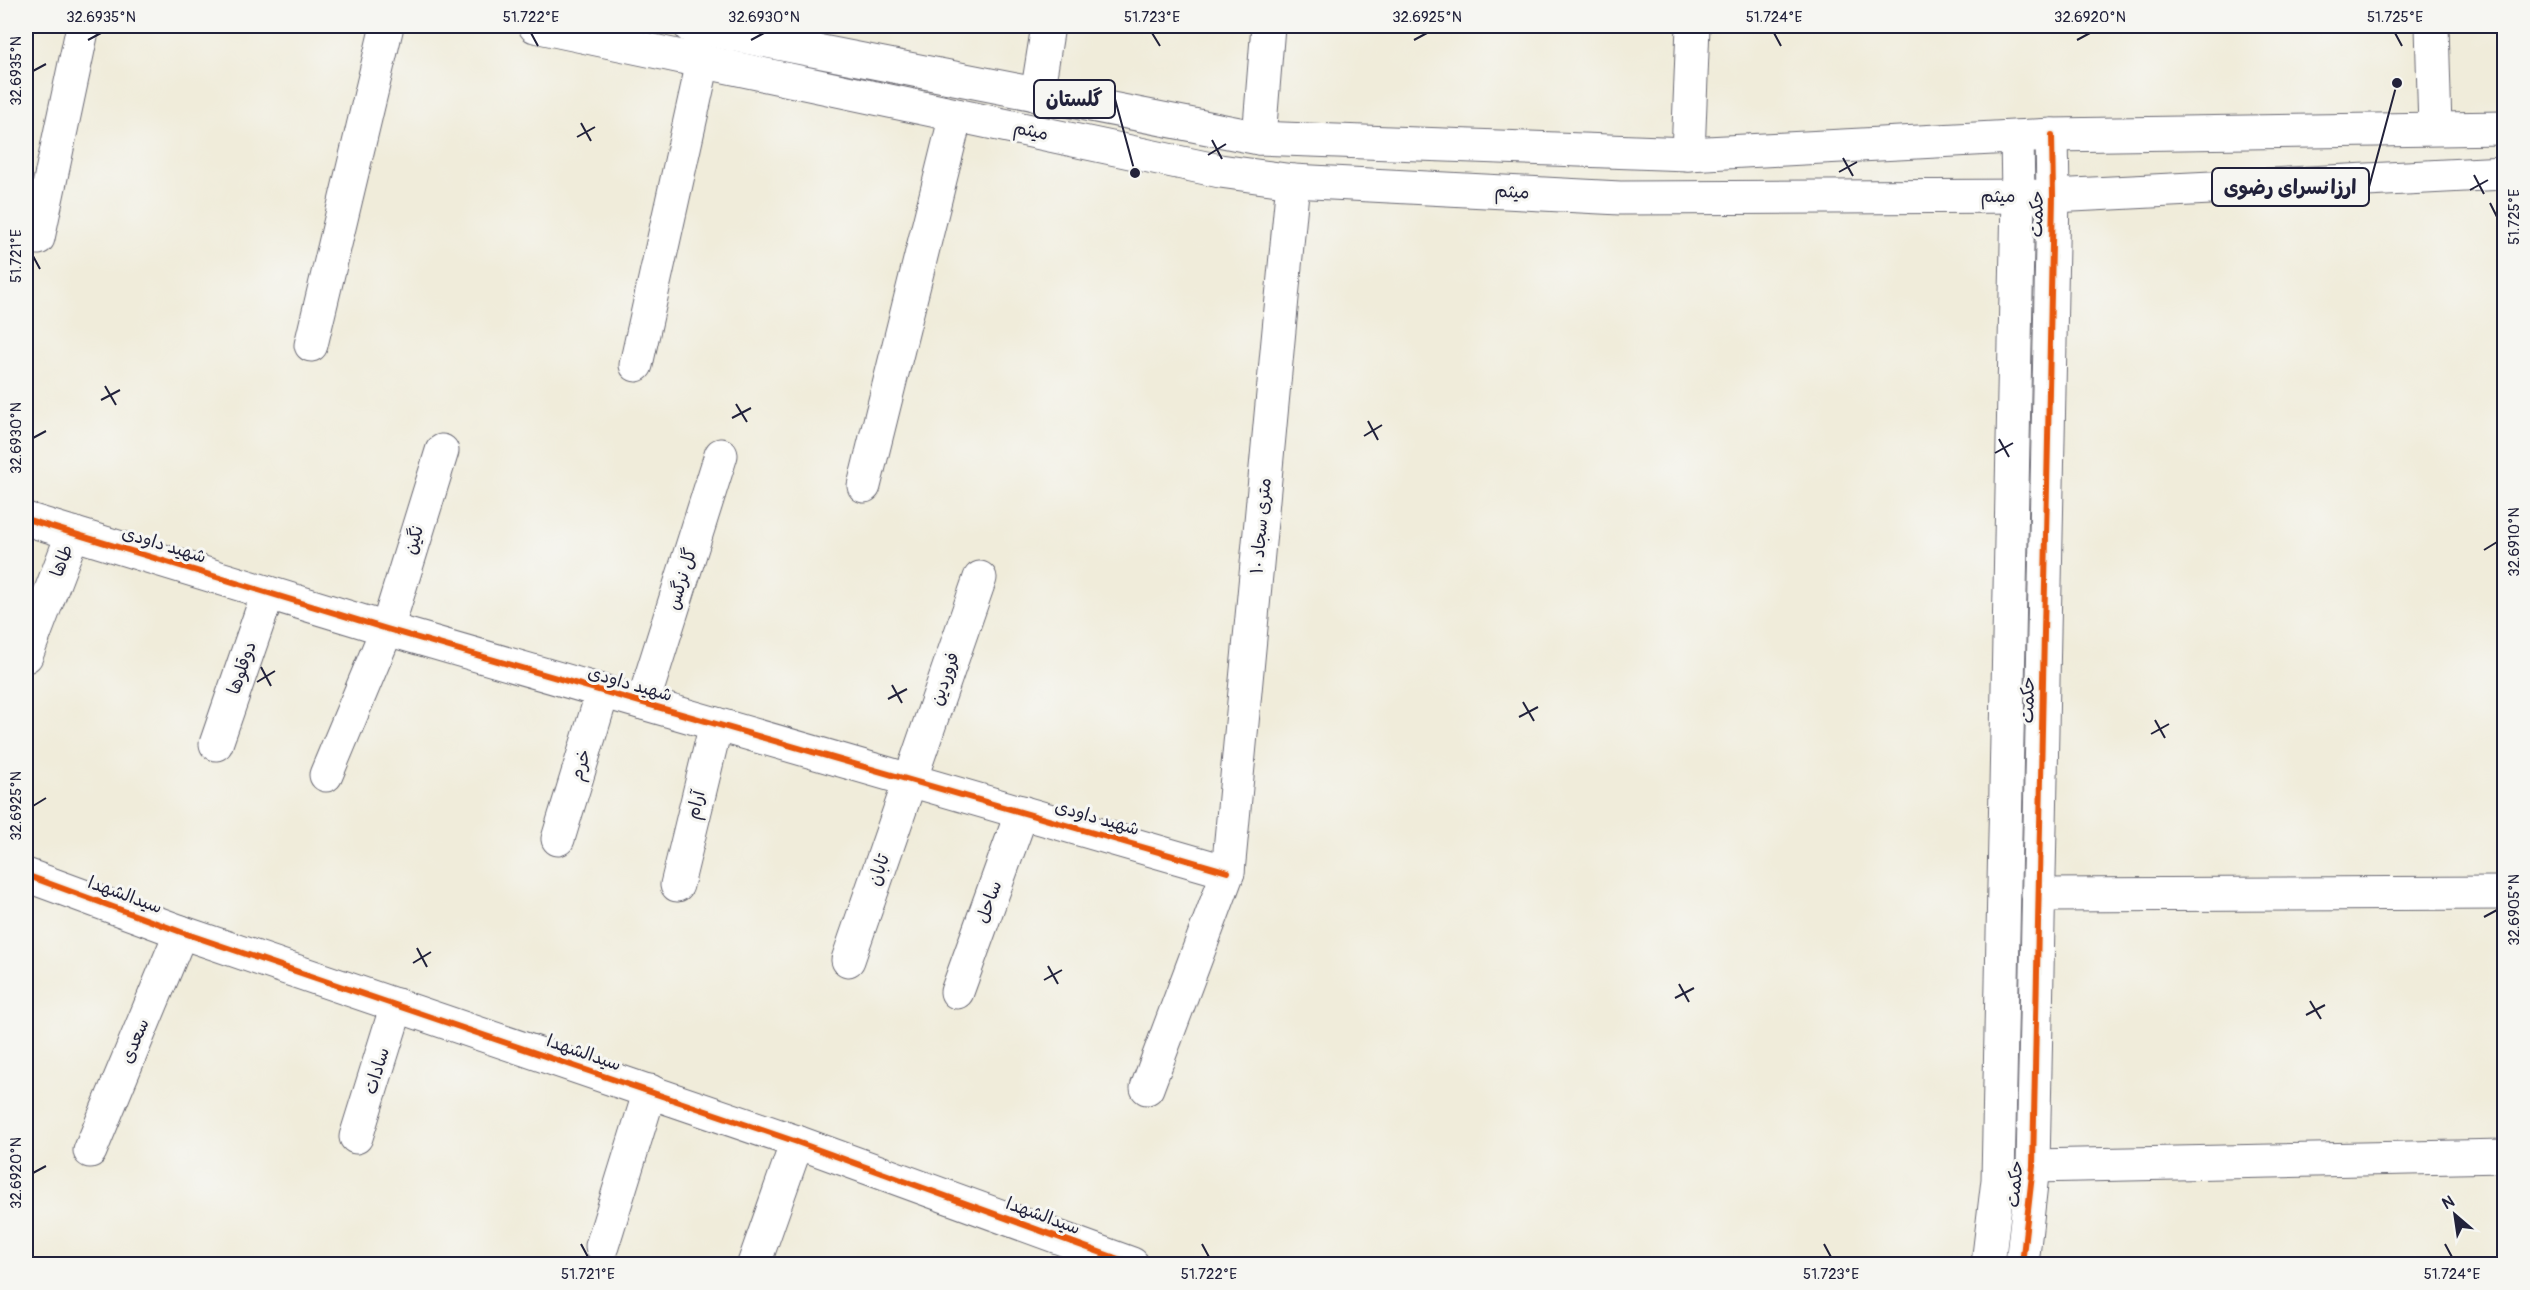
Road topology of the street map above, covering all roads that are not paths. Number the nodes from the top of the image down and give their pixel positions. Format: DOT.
graph roads {
  1 [pos="83,26"];
  2 [pos="387,26"];
  3 [pos="536,26"];
  4 [pos="690,26"];
  5 [pos="1048,26"];
  6 [pos="1268,26"];
  7 [pos="1693,26"];
  8 [pos="2432,26"];
  9 [pos="756,32"];
  10 [pos="703,62"];
  11 [pos="1037,95"];
  12 [pos="956,115"];
  13 [pos="2436,128"];
  14 [pos="2505,128"];
  15 [pos="2052,135"];
  16 [pos="2017,137"];
  17 [pos="1259,138"];
  18 [pos="1688,154"];
  19 [pos="2505,173"];
  20 [pos="1293,181"];
  21 [pos="2018,196"];
  22 [pos="2053,196"];
  23 [pos="38,238"];
  24 [pos="311,345"];
  25 [pos="636,365"];
  26 [pos="442,451"];
  27 [pos="721,455"];
  28 [pos="864,486"];
  29 [pos="26,519"];
  30 [pos="73,533"];
  31 [pos="980,578"];
  32 [pos="268,593"];
  33 [pos="387,629"];
  34 [pos="26,656"];
  35 [pos="603,691"];
  36 [pos="643,703"];
  37 [pos="716,724"];
  38 [pos="216,744"];
  39 [pos="326,775"];
  40 [pos="910,780"];
  41 [pos="1022,812"];
  42 [pos="558,839"];
  43 [pos="1228,872"];
  44 [pos="26,874"];
  45 [pos="677,885"];
  46 [pos="2505,893"];
  47 [pos="2038,895"];
  48 [pos="181,932"];
  49 [pos="848,960"];
  50 [pos="957,992"];
  51 [pos="397,1005"];
  52 [pos="1147,1088"];
  53 [pos="650,1091"];
  54 [pos="356,1137"];
  55 [pos="797,1142"];
  56 [pos="90,1151"];
  57 [pos="2505,1156"];
  58 [pos="2032,1166"];
  59 [pos="602,1246"];
  60 [pos="754,1264"];
  61 [pos="1132,1264"];
  62 [pos="1988,1264"];
  63 [pos="2022,1264"];
  1 -- 23 [label="street"];
  2 -- 24 [label="street"];
  3 -- 10 [label="street, میثم"];
  4 -- 9 [label="street, میثم"];
  5 -- 11 [label="street"];
  6 -- 17 [label="street"];
  7 -- 18 [label="street"];
  8 -- 13 [label="street"];
  9 -- 11 [label="street, میثم"];
  10 -- 12 [label="street, میثم"];
  10 -- 25 [label="street"];
  11 -- 17 [label="street, میثم"];
  12 -- 20 [label="street, میثم"];
  12 -- 28 [label="street"];
  13 -- 14 [label="street, میثم"];
  13 -- 15 [label="street, میثم"];
  15 -- 16 [label="street, میثم"];
  15 -- 22 [label="street, حکمت"];
  16 -- 18 [label="street, میثم"];
  16 -- 21 [label="street, حکمت"];
  17 -- 18 [label="street, میثم"];
  19 -- 22 [label="street, میثم"];
  20 -- 21 [label="street, میثم"];
  20 -- 43 [label="street, ۱۰ متری سجاد"];
  21 -- 22 [label="street, میثم"];
  21 -- 62 [label="street, حکمت"];
  22 -- 47 [label="street, حکمت"];
  26 -- 33 [label="street, نگین"];
  27 -- 36 [label="street, گل نرگس"];
  29 -- 30 [label="street, شهید داودی"];
  30 -- 32 [label="street, شهید داودی"];
  30 -- 34 [label="street, طاها"];
  31 -- 40 [label="street, فروردین"];
  32 -- 33 [label="street, شهید داودی"];
  32 -- 38 [label="street, دوقلوها"];
  33 -- 35 [label="street, شهید داودی"];
  33 -- 39 [label="street, نگین"];
  35 -- 36 [label="street, شهید داودی"];
  35 -- 42 [label="street, خرم"];
  36 -- 37 [label="street, شهید داودی"];
  37 -- 40 [label="street, شهید داودی"];
  37 -- 45 [label="street, آرام"];
  40 -- 41 [label="street, شهید داودی"];
  40 -- 49 [label="street, تابان"];
  41 -- 43 [label="street, شهید داودی"];
  41 -- 50 [label="street, ساحل"];
  43 -- 52 [label="street, ۱۰ متری سجاد"];
  44 -- 48 [label="street, سیدالشهدا"];
  46 -- 47 [label="street"];
  47 -- 58 [label="street, حکمت"];
  48 -- 51 [label="street, سیدالشهدا"];
  48 -- 56 [label="street, سعدی"];
  51 -- 53 [label="street, سیدالشهدا"];
  51 -- 54 [label="street, سادات"];
  53 -- 55 [label="street, سیدالشهدا"];
  53 -- 59 [label="street"];
  55 -- 60 [label="street"];
  55 -- 61 [label="street, سیدالشهدا"];
  57 -- 58 [label="street"];
  58 -- 63 [label="street, حکمت"];
}
